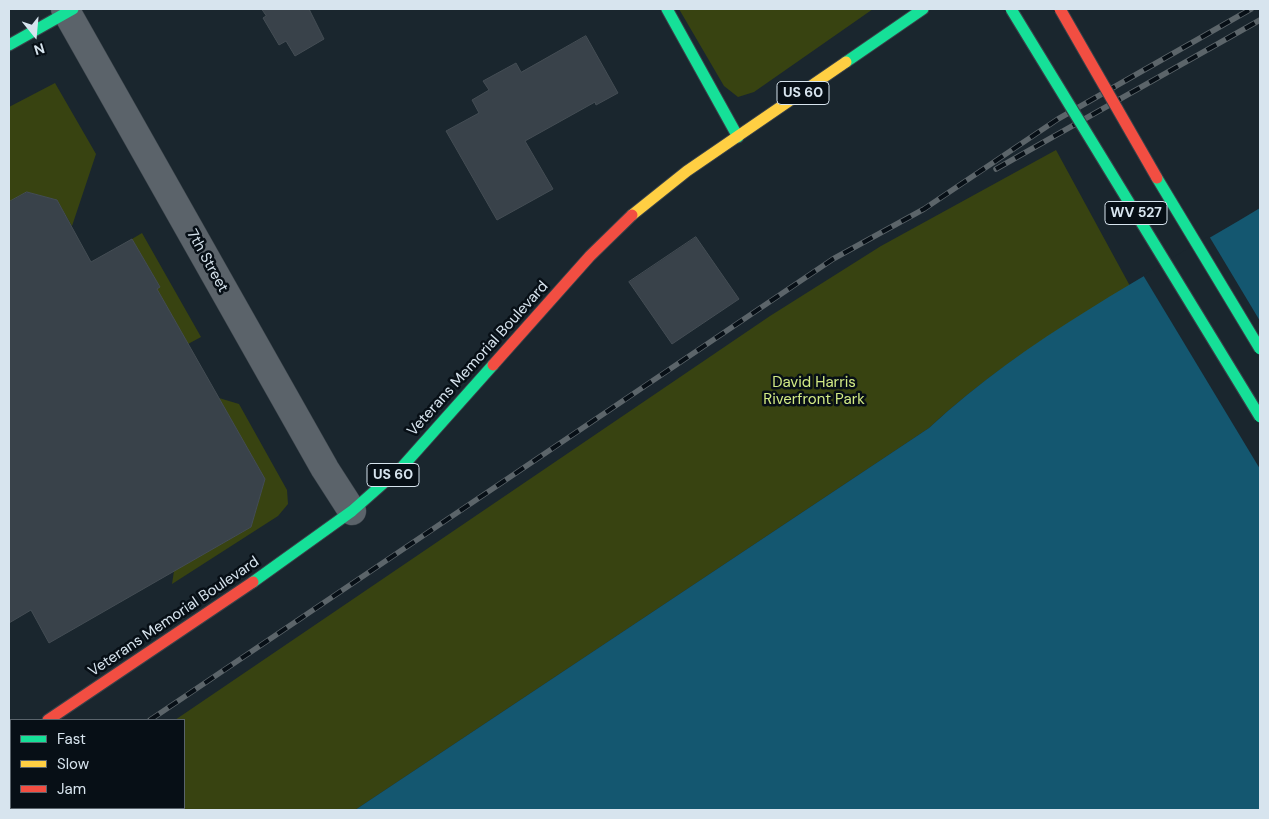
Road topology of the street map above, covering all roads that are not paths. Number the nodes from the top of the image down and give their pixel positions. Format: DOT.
graph roads {
  1 [pos="667,9"];
  2 [pos="923,9"];
  3 [pos="1011,9"];
  4 [pos="1060,9"];
  5 [pos="68,10"];
  6 [pos="9,45"];
  7 [pos="738,137"];
  8 [pos="1260,349"];
  9 [pos="1260,417"];
  10 [pos="352,511"];
  11 [pos="49,719"];
  1 -- 7 [label="main road"];
  2 -- 7 [label="main road, Veterans Memorial Boulevard / US 60"];
  3 -- 9 [label="main road, WV 527, bridge"];
  4 -- 8 [label="main road, WV 527, bridge"];
  5 -- 6 [label="main road"];
  5 -- 10 [label="street, 7th Street"];
  7 -- 10 [label="main road, Veterans Memorial Boulevard / US 60"];
  10 -- 11 [label="main road, Veterans Memorial Boulevard / US 60"];
}
